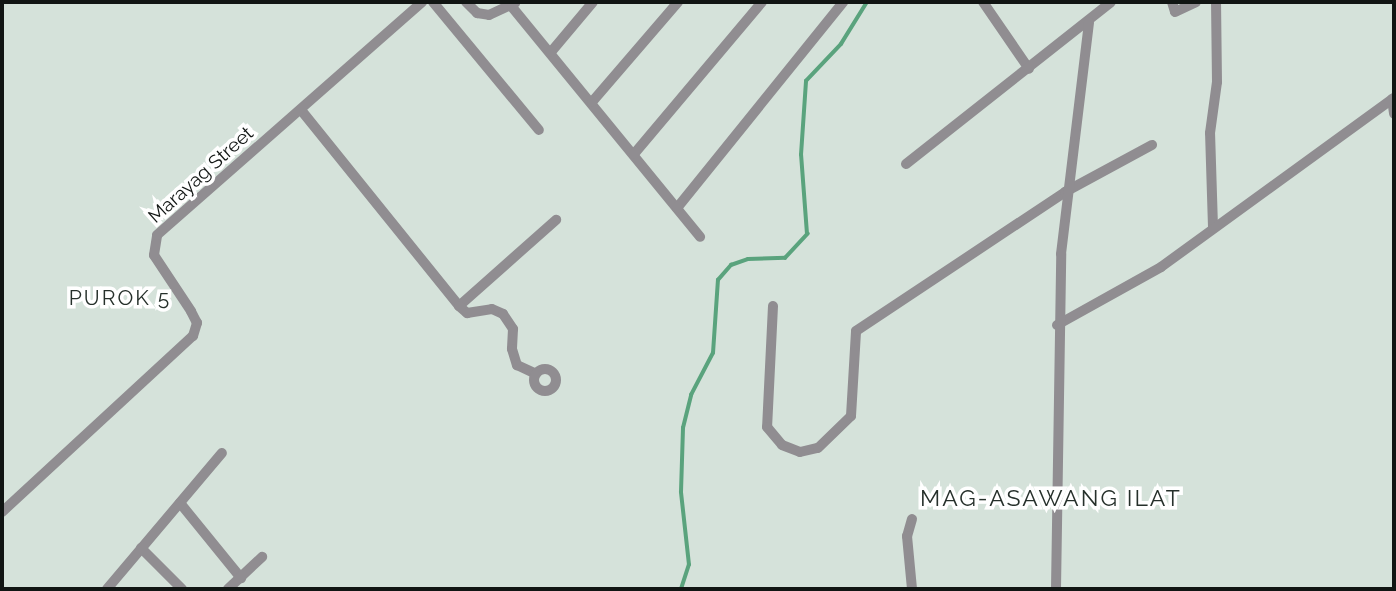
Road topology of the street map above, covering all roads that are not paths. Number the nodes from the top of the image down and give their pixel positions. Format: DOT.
graph roads {
  1 [pos="422,2"];
  2 [pos="433,2"];
  3 [pos="466,2"];
  4 [pos="593,2"];
  5 [pos="678,2"];
  6 [pos="762,2"];
  7 [pos="844,2"];
  8 [pos="983,2"];
  9 [pos="1111,2"];
  10 [pos="1172,2"];
  11 [pos="1196,2"];
  12 [pos="1216,2"];
  13 [pos="514,4"];
  14 [pos="1090,23"];
  15 [pos="551,51"];
  16 [pos="1028,69"];
  17 [pos="1393,98"];
  18 [pos="592,102"];
  19 [pos="301,110"];
  20 [pos="1394,114"];
  21 [pos="539,130"];
  22 [pos="1152,145"];
  23 [pos="634,154"];
  24 [pos="906,164"];
  25 [pos="1065,192"];
  26 [pos="677,208"];
  27 [pos="556,220"];
  28 [pos="1213,226"];
  29 [pos="700,237"];
  30 [pos="459,306"];
  31 [pos="772,306"];
  32 [pos="1057,325"];
  33 [pos="536,374"];
  34 [pos="222,453"];
  35 [pos="180,503"];
  36 [pos="2,512"];
  37 [pos="912,519"];
  38 [pos="141,548"];
  39 [pos="262,557"];
  40 [pos="241,578"];
  41 [pos="107,589"];
  42 [pos="182,589"];
  43 [pos="228,589"];
  44 [pos="912,589"];
  45 [pos="1056,589"];
  1 -- 19 [label="street, Marayag Street"];
  2 -- 21 [label="street"];
  3 -- 13 [label="street"];
  4 -- 15 [label="street"];
  5 -- 18 [label="street"];
  6 -- 23 [label="street"];
  7 -- 26 [label="street"];
  8 -- 16 [label="street"];
  9 -- 14 [label="street"];
  10 -- 11 [label="street"];
  12 -- 28 [label="street"];
  13 -- 15 [label="street"];
  14 -- 16 [label="street"];
  14 -- 25 [label="street"];
  15 -- 18 [label="street"];
  16 -- 24 [label="street"];
  17 -- 20 [label="street"];
  17 -- 28 [label="street"];
  18 -- 23 [label="street"];
  19 -- 30 [label="street"];
  19 -- 36 [label="street, Marayag Street"];
  22 -- 25 [label="street"];
  23 -- 26 [label="street"];
  25 -- 31 [label="street"];
  25 -- 32 [label="street"];
  26 -- 29 [label="street"];
  27 -- 30 [label="street"];
  28 -- 32 [label="street"];
  30 -- 33 [label="street"];
  32 -- 45 [label="street"];
  34 -- 35 [label="street"];
  35 -- 38 [label="street"];
  35 -- 40 [label="street"];
  37 -- 44 [label="street"];
  38 -- 41 [label="street"];
  38 -- 42 [label="street"];
  39 -- 40 [label="street"];
  40 -- 43 [label="street"];
}
